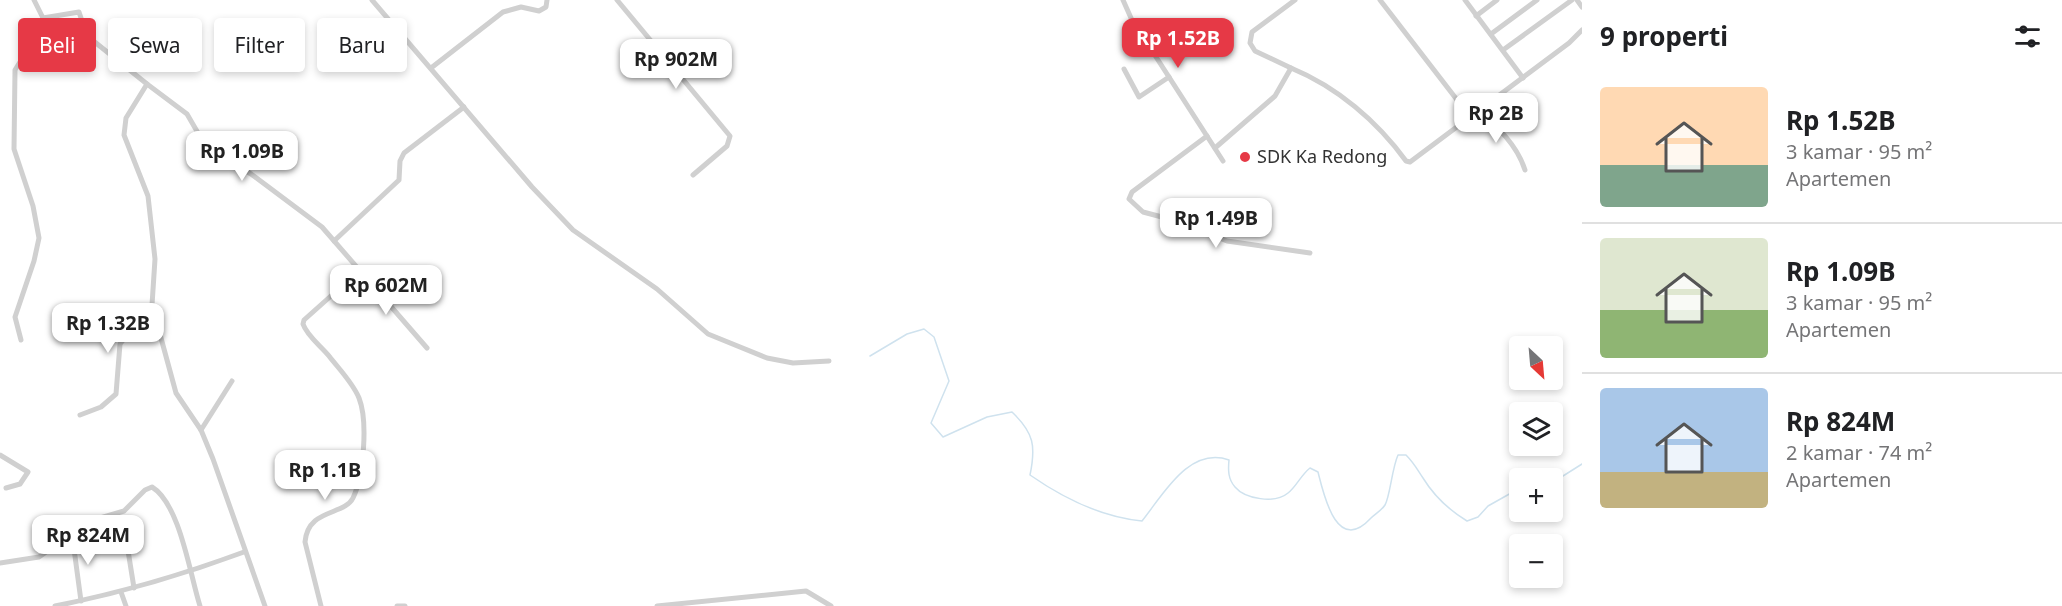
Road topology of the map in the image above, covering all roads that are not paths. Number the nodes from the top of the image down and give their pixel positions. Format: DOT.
graph roads {
  1 [pos="34,0"];
  2 [pos="372,0"];
  3 [pos="547,0"];
  4 [pos="617,0"];
  5 [pos="1123,0"];
  6 [pos="1295,0"];
  7 [pos="1380,0"];
  8 [pos="1465,0"];
  9 [pos="1497,0"];
  10 [pos="1537,0"];
  11 [pos="1572,0"];
  12 [pos="1476,16"];
  13 [pos="43,18"];
  14 [pos="81,18"];
  15 [pos="1582,30"];
  16 [pos="1491,34"];
  17 [pos="96,43"];
  18 [pos="1503,50"];
  19 [pos="18,65"];
  20 [pos="431,68"];
  21 [pos="1124,69"];
  22 [pos="1290,70"];
  23 [pos="1169,77"];
  24 [pos="1523,78"];
  25 [pos="147,84"];
  26 [pos="464,107"];
  27 [pos="1479,112"];
  28 [pos="1471,118"];
  29 [pos="1207,136"];
  30 [pos="1215,148"];
  31 [pos="1223,161"];
  32 [pos="1525,170"];
  33 [pos="693,175"];
  34 [pos="334,241"];
  35 [pos="1310,253"];
  36 [pos="360,270"];
  37 [pos="158,327"];
  38 [pos="21,340"];
  39 [pos="427,348"];
  40 [pos="829,361"];
  41 [pos="232,381"];
  42 [pos="80,415"];
  43 [pos="201,430"];
  44 [pos="0,455"];
  45 [pos="6,459"];
  46 [pos="0,465"];
  47 [pos="6,488"];
  48 [pos="72,534"];
  49 [pos="126,538"];
  50 [pos="244,552"];
  51 [pos="0,562"];
  52 [pos="189,572"];
  53 [pos="134,588"];
  54 [pos="121,592"];
  55 [pos="81,601"];
  56 [pos="56,606"];
  57 [pos="126,606"];
  58 [pos="200,606"];
  59 [pos="265,606"];
  60 [pos="321,606"];
  61 [pos="397,606"];
  62 [pos="405,606"];
  63 [pos="657,606"];
  64 [pos="831,606"];
  1 -- 13 [label="street"];
  2 -- 20 [label="street"];
  3 -- 20 [label="street"];
  4 -- 33 [label="street"];
  5 -- 23 [label="street"];
  6 -- 22 [label="street"];
  7 -- 28 [label="street"];
  8 -- 12 [label="street"];
  9 -- 12 [label="street"];
  10 -- 16 [label="street"];
  11 -- 18 [label="street"];
  12 -- 16 [label="street"];
  13 -- 14 [label="street"];
  15 -- 24 [label="street"];
  16 -- 18 [label="street"];
  17 -- 25 [label="street"];
  18 -- 24 [label="street"];
  19 -- 38 [label="street"];
  20 -- 26 [label="street"];
  21 -- 23 [label="street"];
  22 -- 28 [label="street"];
  22 -- 30 [label="street"];
  23 -- 29 [label="street"];
  24 -- 27 [label="street"];
  25 -- 34 [label="street"];
  25 -- 37 [label="street"];
  26 -- 34 [label="street"];
  26 -- 40 [label="street"];
  27 -- 28 [label="street"];
  27 -- 32 [label="street"];
  29 -- 30 [label="street"];
  29 -- 35 [label="street"];
  30 -- 31 [label="street"];
  34 -- 36 [label="street"];
  36 -- 39 [label="street"];
  36 -- 60 [label="street"];
  37 -- 42 [label="street"];
  37 -- 43 [label="street"];
  41 -- 43 [label="street"];
  43 -- 50 [label="street"];
  44 -- 45 [label="street"];
  45 -- 46 [label="street"];
  45 -- 47 [label="street"];
  48 -- 51 [label="street"];
  48 -- 52 [label="street"];
  48 -- 55 [label="street"];
  49 -- 53 [label="street"];
  50 -- 52 [label="street"];
  50 -- 59 [label="street"];
  52 -- 53 [label="street"];
  52 -- 58 [label="street"];
  53 -- 54 [label="street"];
  54 -- 55 [label="street"];
  54 -- 57 [label="street"];
  55 -- 56 [label="street"];
  61 -- 62 [label="street"];
  63 -- 64 [label="street"];
}
